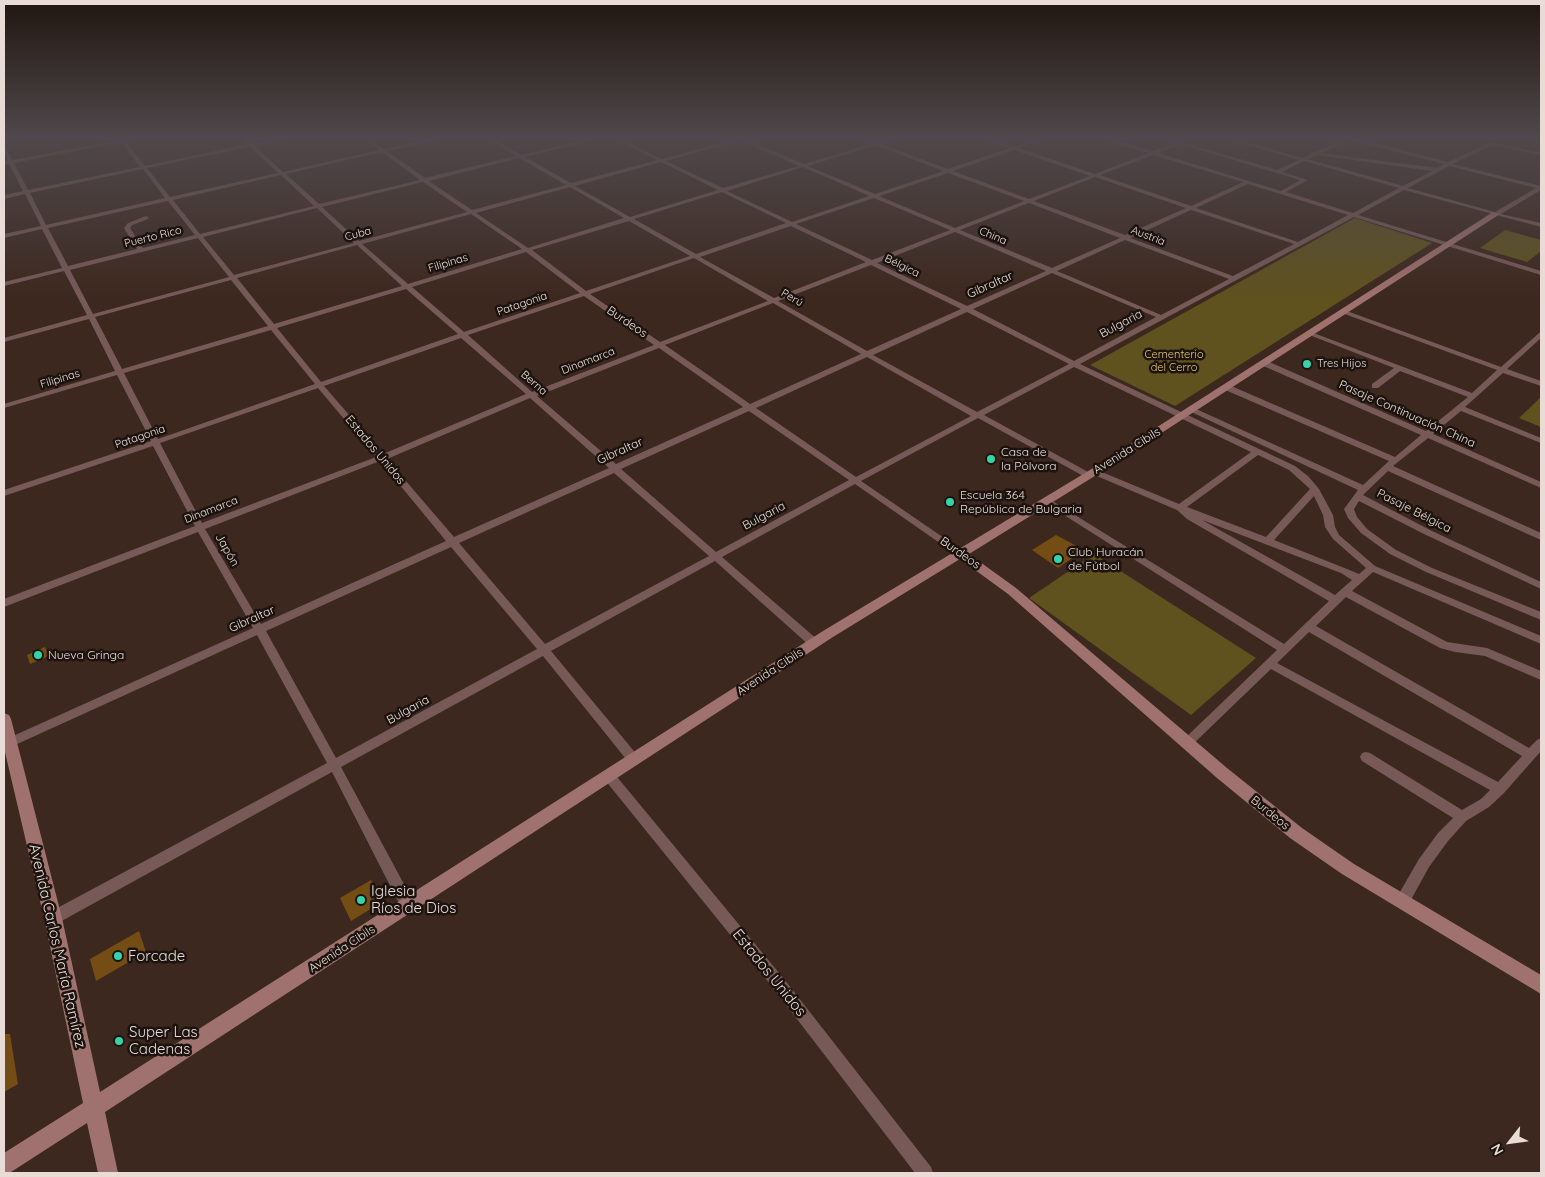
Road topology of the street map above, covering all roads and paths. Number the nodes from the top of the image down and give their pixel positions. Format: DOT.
graph roads {
  1 [pos="26,192"];
  2 [pos="164,192"];
  3 [pos="199,192"];
  4 [pos="301,192"];
  5 [pos="377,192"];
  6 [pos="442,192"];
  7 [pos="547,192"];
  8 [pos="584,192"];
  9 [pos="716,192"];
  10 [pos="726,192"];
  11 [pos="866,192"];
  12 [pos="882,192"];
  13 [pos="1004,192"];
  14 [pos="1056,192"];
  15 [pos="1143,192"];
  16 [pos="1226,192"];
  17 [pos="1283,192"];
  18 [pos="1396,192"];
  19 [pos="1417,192"];
  20 [pos="1534,192"];
  21 [pos="873,195"];
  22 [pos="4,197"];
  23 [pos="169,199"];
  24 [pos="1030,202"];
  25 [pos="317,207"];
  26 [pos="1191,208"];
  27 [pos="473,212"];
  28 [pos="1496,214"];
  29 [pos="1355,215"];
  30 [pos="146,218"];
  31 [pos="630,218"];
  32 [pos="790,223"];
  33 [pos="1541,225"];
  34 [pos="43,227"];
  35 [pos="955,230"];
  36 [pos="4,236"];
  37 [pos="198,236"];
  38 [pos="1125,238"];
  39 [pos="359,244"];
  40 [pos="1300,244"];
  41 [pos="1451,245"];
  42 [pos="526,249"];
  43 [pos="141,250"];
  44 [pos="694,256"];
  45 [pos="872,263"];
  46 [pos="65,269"];
  47 [pos="1051,271"];
  48 [pos="1541,273"];
  49 [pos="233,278"];
  50 [pos="1235,279"];
  51 [pos="4,284"];
  52 [pos="407,286"];
  53 [pos="584,293"];
  54 [pos="773,301"];
  55 [pos="967,309"];
  56 [pos="1344,312"];
  57 [pos="89,316"];
  58 [pos="1161,317"];
  59 [pos="272,327"];
  60 [pos="1309,333"];
  61 [pos="462,335"];
  62 [pos="1541,335"];
  63 [pos="4,340"];
  64 [pos="661,345"];
  65 [pos="866,354"];
  66 [pos="1264,363"];
  67 [pos="1075,364"];
  68 [pos="1399,368"];
  69 [pos="1503,370"];
  70 [pos="119,372"];
  71 [pos="319,384"];
  72 [pos="1541,384"];
  73 [pos="1375,386"];
  74 [pos="1226,387"];
  75 [pos="531,395"];
  76 [pos="1474,396"];
  77 [pos="4,406"];
  78 [pos="748,406"];
  79 [pos="1460,408"];
  80 [pos="1186,413"];
  81 [pos="977,415"];
  82 [pos="1425,434"];
  83 [pos="1541,441"];
  84 [pos="156,442"];
  85 [pos="1258,451"];
  86 [pos="381,458"];
  87 [pos="1391,463"];
  88 [pos="613,468"];
  89 [pos="1091,473"];
  90 [pos="856,480"];
  91 [pos="1541,485"];
  92 [pos="1315,489"];
  93 [pos="1360,492"];
  94 [pos="4,493"];
  95 [pos="1046,501"];
  96 [pos="1180,508"];
  97 [pos="199,526"];
  98 [pos="1541,537"];
  99 [pos="1268,541"];
  100 [pos="452,542"];
  101 [pos="960,553"];
  102 [pos="715,556"];
  103 [pos="1372,568"];
  104 [pos="1359,579"];
  105 [pos="1541,586"];
  106 [pos="1346,592"];
  107 [pos="1336,600"];
  108 [pos="4,602"];
  109 [pos="1541,616"];
  110 [pos="1308,626"];
  111 [pos="259,630"];
  112 [pos="1541,640"];
  113 [pos="814,643"];
  114 [pos="544,650"];
  115 [pos="1285,650"];
  116 [pos="1270,664"];
  117 [pos="1541,676"];
  118 [pos="4,719"];
  119 [pos="1187,743"];
  120 [pos="1541,743"];
  121 [pos="6,744"];
  122 [pos="1531,754"];
  123 [pos="1366,757"];
  124 [pos="634,760"];
  125 [pos="334,765"];
  126 [pos="609,776"];
  127 [pos="1500,789"];
  128 [pos="1462,817"];
  129 [pos="1402,902"];
  130 [pos="408,906"];
  131 [pos="53,918"];
  132 [pos="1541,984"];
  133 [pos="94,1109"];
  134 [pos="4,1165"];
  135 [pos="108,1173"];
  136 [pos="925,1173"];
  1 -- 22 [label="street"];
  1 -- 34 [label="street, Japón"];
  2 -- 23 [label="street, Estados Unidos"];
  3 -- 23 [label="street"];
  4 -- 25 [label="street, Berna"];
  5 -- 25 [label="street, Puerto Rico"];
  6 -- 27 [label="street, Burdeos"];
  7 -- 27 [label="street, Cuba"];
  8 -- 31 [label="street, Perú"];
  9 -- 31 [label="street, Filipinas"];
  10 -- 32 [label="street, Bélgica"];
  11 -- 21 [label="street, China"];
  12 -- 21 [label="street, Patagonia"];
  13 -- 24 [label="street, Austria"];
  14 -- 24 [label="street, Dinamarca"];
  15 -- 26 [label="street"];
  16 -- 26 [label="street, Gibraltar"];
  17 -- 29 [label="street"];
  18 -- 29 [label="street, Bulgaria"];
  19 -- 28 [label="street"];
  20 -- 28 [label="street, Avenida Cibils"];
  21 -- 32 [label="street, Patagonia"];
  21 -- 35 [label="street, China"];
  23 -- 34 [label="street"];
  23 -- 37 [label="street, Estados Unidos"];
  24 -- 35 [label="street, Dinamarca"];
  24 -- 38 [label="street, Austria"];
  25 -- 37 [label="street, Puerto Rico"];
  25 -- 39 [label="street, Berna"];
  26 -- 38 [label="street, Gibraltar"];
  26 -- 40 [label="street"];
  27 -- 39 [label="street, Cuba"];
  27 -- 42 [label="street, Burdeos"];
  28 -- 33 [label="street"];
  28 -- 41 [label="street, Avenida Cibils"];
  29 -- 40 [label="street, Bulgaria"];
  29 -- 41 [label="street"];
  30 -- 43 [label="street"];
  31 -- 42 [label="street, Filipinas"];
  31 -- 44 [label="street, Perú"];
  32 -- 44 [label="street, Patagonia"];
  32 -- 45 [label="street, Bélgica"];
  34 -- 36 [label="street"];
  34 -- 46 [label="street, Japón"];
  35 -- 45 [label="street, Dinamarca"];
  35 -- 47 [label="street, China"];
  37 -- 43 [label="street, Puerto Rico"];
  37 -- 49 [label="street, Estados Unidos"];
  38 -- 47 [label="street, Gibraltar"];
  38 -- 50 [label="street, Austria"];
  39 -- 49 [label="street, Cuba"];
  39 -- 52 [label="street, Berna"];
  40 -- 50 [label="street, Bulgaria"];
  41 -- 48 [label="street"];
  41 -- 56 [label="street, Avenida Cibils"];
  42 -- 52 [label="street, Filipinas"];
  42 -- 53 [label="street, Burdeos"];
  43 -- 46 [label="street, Puerto Rico"];
  44 -- 53 [label="street, Patagonia"];
  44 -- 54 [label="street, Perú"];
  45 -- 54 [label="street, Dinamarca"];
  45 -- 55 [label="street, Bélgica"];
  46 -- 51 [label="street, Puerto Rico"];
  46 -- 57 [label="street, Japón"];
  47 -- 55 [label="street, Gibraltar"];
  47 -- 58 [label="street, China"];
  49 -- 57 [label="street, Cuba"];
  49 -- 59 [label="street, Estados Unidos"];
  50 -- 58 [label="street, Bulgaria"];
  52 -- 59 [label="street, Filipinas"];
  52 -- 61 [label="street, Berna"];
  53 -- 61 [label="street, Patagonia"];
  53 -- 64 [label="street, Burdeos"];
  54 -- 64 [label="street, Dinamarca"];
  54 -- 65 [label="street, Perú"];
  55 -- 65 [label="street, Gibraltar"];
  55 -- 67 [label="street, Bélgica"];
  56 -- 60 [label="street, Avenida Cibils"];
  56 -- 69 [label="street"];
  57 -- 63 [label="street, Cuba"];
  57 -- 70 [label="street, Japón"];
  58 -- 67 [label="street, Bulgaria"];
  59 -- 70 [label="street, Filipinas"];
  59 -- 71 [label="street, Estados Unidos"];
  60 -- 66 [label="street, Avenida Cibils"];
  60 -- 68 [label="street"];
  61 -- 71 [label="street, Patagonia"];
  61 -- 75 [label="street, Berna"];
  62 -- 69 [label="street"];
  64 -- 75 [label="street, Dinamarca"];
  64 -- 78 [label="street, Burdeos"];
  65 -- 78 [label="street, Gibraltar"];
  65 -- 81 [label="street, Perú"];
  66 -- 74 [label="street, Avenida Cibils"];
  66 -- 82 [label="street, Pasaje Continuación China"];
  67 -- 80 [label="street, Bélgica"];
  67 -- 81 [label="street, Bulgaria"];
  68 -- 73 [label="street"];
  68 -- 76 [label="street"];
  69 -- 72 [label="street"];
  69 -- 76 [label="street"];
  70 -- 77 [label="street, Filipinas"];
  70 -- 84 [label="street, Japón"];
  71 -- 84 [label="street, Patagonia"];
  71 -- 86 [label="street, Estados Unidos"];
  74 -- 80 [label="street, Avenida Cibils"];
  74 -- 87 [label="street"];
  75 -- 86 [label="street, Dinamarca"];
  75 -- 88 [label="street, Berna"];
  76 -- 79 [label="street"];
  78 -- 88 [label="street, Gibraltar"];
  78 -- 90 [label="street, Burdeos"];
  79 -- 82 [label="street"];
  79 -- 83 [label="street"];
  80 -- 85 [label="street"];
  80 -- 89 [label="street, Avenida Cibils"];
  80 -- 93 [label="street, Pasaje Bélgica"];
  81 -- 89 [label="street, Perú"];
  81 -- 90 [label="street, Bulgaria"];
  82 -- 87 [label="street"];
  82 -- 91 [label="street, Pasaje Continuación China"];
  84 -- 94 [label="street, Patagonia"];
  84 -- 97 [label="street, Japón"];
  85 -- 92 [label="street"];
  85 -- 96 [label="street"];
  86 -- 97 [label="street, Dinamarca"];
  86 -- 100 [label="street, Estados Unidos"];
  87 -- 93 [label="street"];
  87 -- 98 [label="street"];
  88 -- 100 [label="street, Gibraltar"];
  88 -- 102 [label="street, Berna"];
  89 -- 95 [label="street, Avenida Cibils"];
  89 -- 96 [label="street, Perú"];
  90 -- 101 [label="street, Burdeos"];
  90 -- 102 [label="street, Bulgaria"];
  92 -- 99 [label="street"];
  92 -- 103 [label="street"];
  93 -- 105 [label="street, Pasaje Bélgica"];
  93 -- 109 [label="street, Pasaje Bélgica"];
  95 -- 101 [label="street, Avenida Cibils"];
  95 -- 115 [label="street"];
  96 -- 99 [label="street"];
  96 -- 107 [label="street"];
  97 -- 108 [label="street, Dinamarca"];
  97 -- 111 [label="street, Japón"];
  99 -- 104 [label="street"];
  100 -- 111 [label="street, Gibraltar"];
  100 -- 114 [label="street, Estados Unidos"];
  101 -- 113 [label="street, Avenida Cibils"];
  101 -- 119 [label="street, Burdeos"];
  102 -- 113 [label="street, Berna"];
  102 -- 114 [label="street, Bulgaria"];
  103 -- 104 [label="street"];
  103 -- 112 [label="street"];
  104 -- 106 [label="street"];
  106 -- 107 [label="street"];
  106 -- 117 [label="street"];
  107 -- 110 [label="street"];
  110 -- 115 [label="street"];
  110 -- 122 [label="street"];
  111 -- 121 [label="street, Gibraltar"];
  111 -- 125 [label="street, Japón"];
  113 -- 124 [label="street, Avenida Cibils"];
  114 -- 124 [label="street, Estados Unidos"];
  114 -- 125 [label="street, Bulgaria"];
  115 -- 116 [label="street"];
  116 -- 119 [label="street"];
  116 -- 127 [label="street"];
  118 -- 121 [label="street, Avenida Carlos María Ramírez"];
  119 -- 129 [label="street, Burdeos"];
  120 -- 122 [label="street"];
  121 -- 131 [label="street, Avenida Carlos María Ramírez"];
  122 -- 127 [label="street"];
  123 -- 128 [label="street"];
  124 -- 126 [label="street, Avenida Cibils"];
  125 -- 130 [label="street, Japón"];
  125 -- 131 [label="street, Bulgaria"];
  126 -- 130 [label="street, Avenida Cibils"];
  126 -- 136 [label="street, Estados Unidos"];
  127 -- 128 [label="street"];
  128 -- 129 [label="street"];
  129 -- 132 [label="street, Burdeos"];
  130 -- 133 [label="street, Avenida Cibils"];
  131 -- 133 [label="street, Avenida Carlos María Ramírez"];
  133 -- 134 [label="street, Avenida Cibils"];
  133 -- 135 [label="street, Avenida Carlos María Ramírez"];
}
